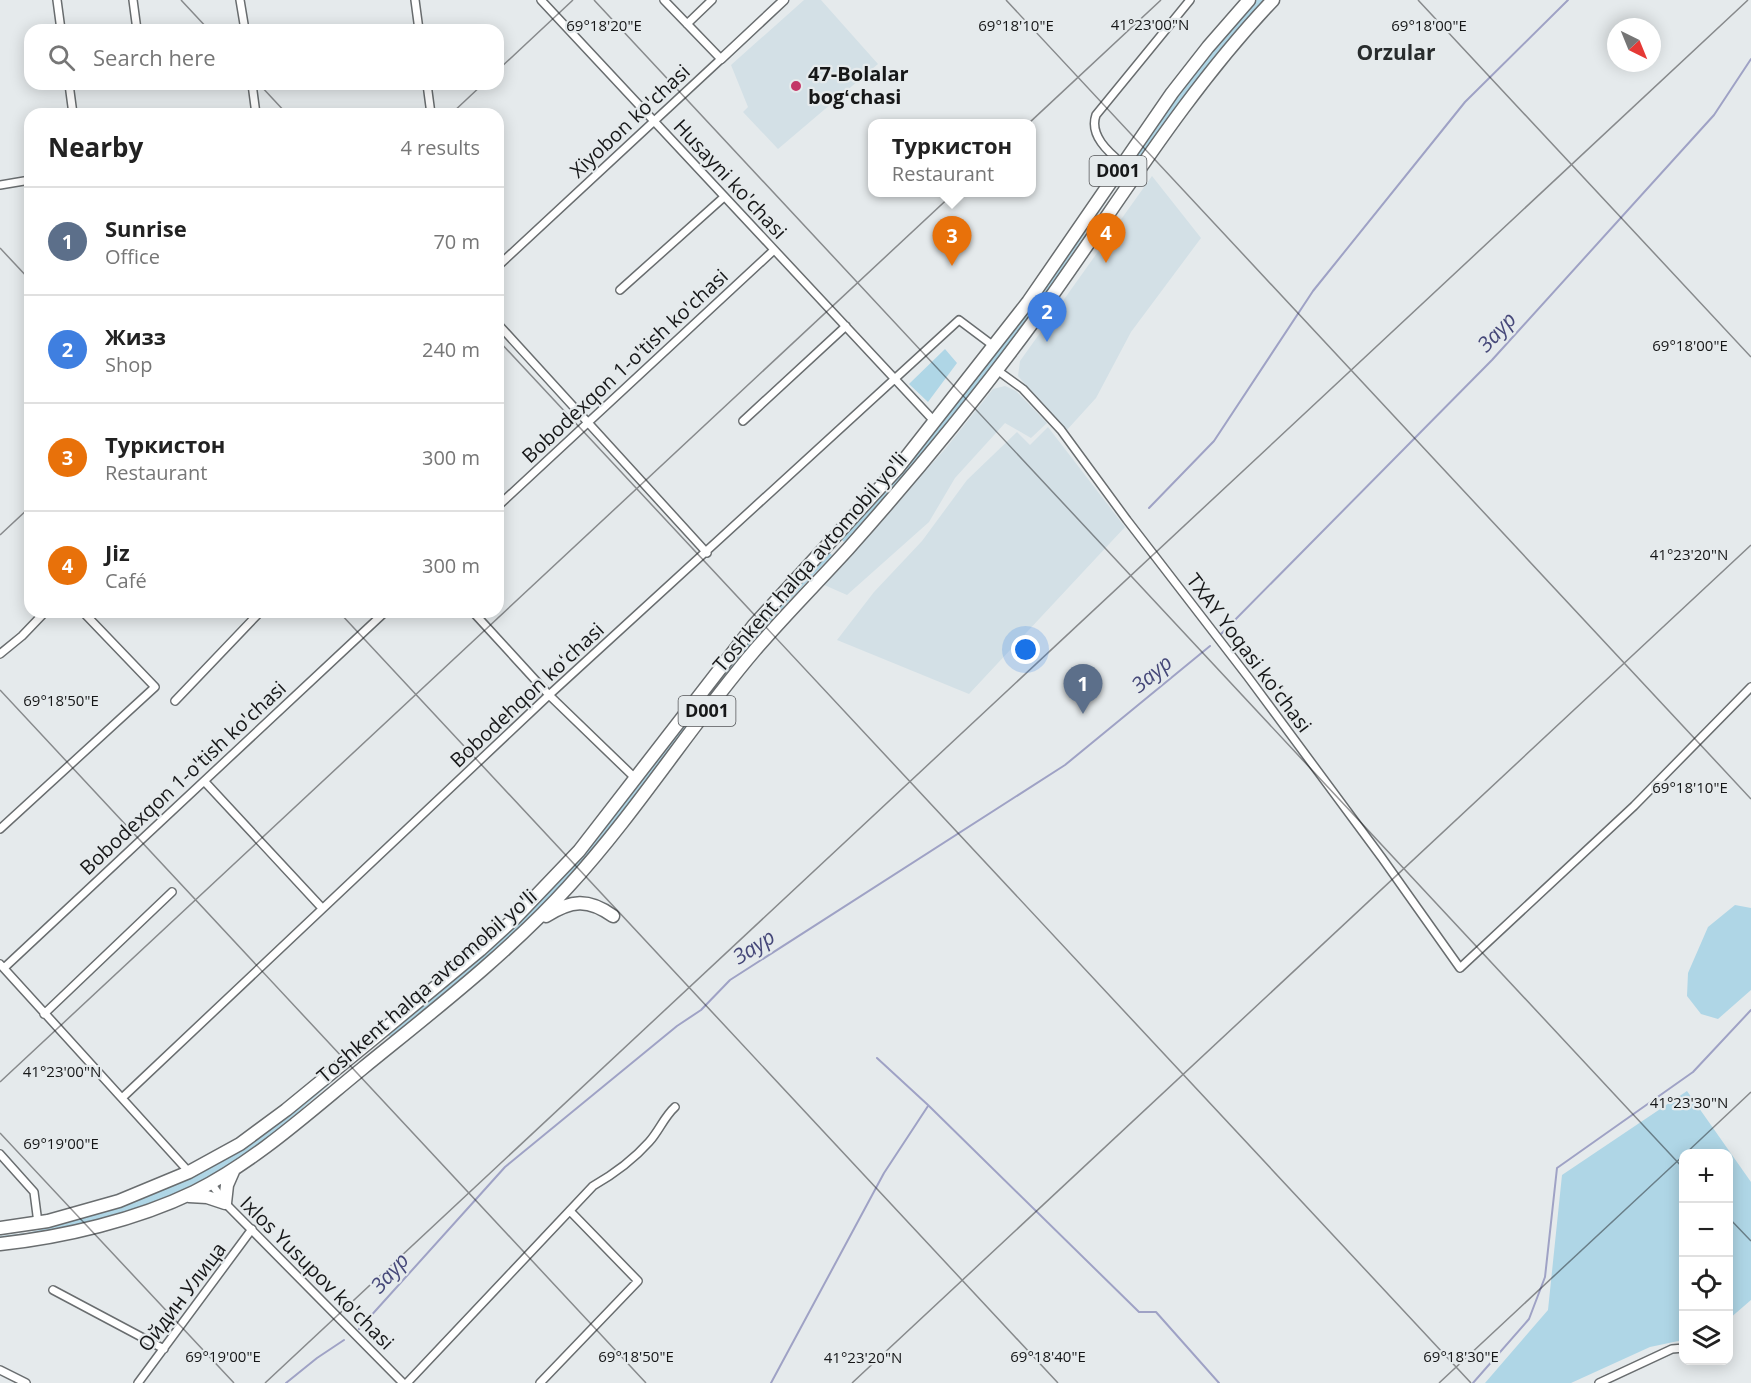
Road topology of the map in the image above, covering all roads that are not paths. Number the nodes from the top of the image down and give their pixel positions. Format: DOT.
graph roads {
  1 [pos="57,0"];
  2 [pos="133,0"];
  3 [pos="240,0"];
  4 [pos="415,0"];
  5 [pos="541,0"];
  6 [pos="664,0"];
  7 [pos="712,0"];
  8 [pos="784,0"];
  9 [pos="1190,0"];
  10 [pos="1249,0"];
  11 [pos="1273,0"];
  12 [pos="60,24"];
  13 [pos="136,24"];
  14 [pos="243,24"];
  15 [pos="418,24"];
  16 [pos="687,24"];
  17 [pos="721,59"];
  18 [pos="70,90"];
  19 [pos="253,90"];
  20 [pos="428,90"];
  21 [pos="72,108"];
  22 [pos="255,108"];
  23 [pos="430,108"];
  24 [pos="653,121"];
  25 [pos="1123,164"];
  26 [pos="1136,173"];
  27 [pos="24,181"];
  28 [pos="0,185"];
  29 [pos="724,196"];
  30 [pos="774,250"];
  31 [pos="504,260"];
  32 [pos="620,290"];
  33 [pos="846,327"];
  34 [pos="504,331"];
  35 [pos="994,347"];
  36 [pos="998,370"];
  37 [pos="896,380"];
  38 [pos="743,421"];
  39 [pos="588,422"];
  40 [pos="935,422"];
  41 [pos="504,500"];
  42 [pos="834,540"];
  43 [pos="846,551"];
  44 [pos="707,553"];
  45 [pos="39,618"];
  46 [pos="89,618"];
  47 [pos="254,618"];
  48 [pos="379,618"];
  49 [pos="478,618"];
  50 [pos="0,654"];
  51 [pos="1751,687"];
  52 [pos="549,696"];
  53 [pos="175,701"];
  54 [pos="635,778"];
  55 [pos="205,782"];
  56 [pos="0,829"];
  57 [pos="171,892"];
  58 [pos="322,908"];
  59 [pos="613,916"];
  60 [pos="532,924"];
  61 [pos="2,966"];
  62 [pos="44,1014"];
  63 [pos="374,1038"];
  64 [pos="384,1051"];
  65 [pos="122,1098"];
  66 [pos="675,1107"];
  67 [pos="0,1154"];
  68 [pos="235,1168"];
  69 [pos="189,1172"];
  70 [pos="212,1183"];
  71 [pos="185,1196"];
  72 [pos="225,1203"];
  73 [pos="570,1211"];
  74 [pos="38,1223"];
  75 [pos="0,1228"];
  76 [pos="252,1229"];
  77 [pos="0,1244"];
  78 [pos="53,1290"];
  79 [pos="1679,1348"];
  80 [pos="164,1349"];
  81 [pos="0,1370"];
  82 [pos="403,1381"];
  83 [pos="26,1383"];
  84 [pos="138,1383"];
  85 [pos="392,1383"];
  86 [pos="540,1383"];
  87 [pos="1599,1383"];
  1 -- 12 [label="street"];
  2 -- 13 [label="street"];
  3 -- 14 [label="street"];
  4 -- 15 [label="street"];
  5 -- 24 [label="street, Husayni ko'chasi"];
  6 -- 16 [label="street"];
  7 -- 16 [label="street"];
  8 -- 17 [label="street, Xiyobon ko'chasi"];
  9 -- 25 [label="street"];
  10 -- 25 [label="highway, Toshkent halqa avtomobil yo'li / D001"];
  11 -- 26 [label="highway, Toshkent halqa avtomobil yo'li / D001"];
  16 -- 17 [label="street"];
  17 -- 24 [label="street, Xiyobon ko'chasi"];
  18 -- 21 [label="street"];
  19 -- 22 [label="street"];
  20 -- 23 [label="street"];
  24 -- 29 [label="street, Husayni ko'chasi"];
  24 -- 31 [label="street, Xiyobon ko'chasi"];
  25 -- 26 [label="highway"];
  25 -- 35 [label="highway, Toshkent halqa avtomobil yo'li / D001"];
  26 -- 36 [label="highway, Toshkent halqa avtomobil yo'li / D001"];
  27 -- 28 [label="street"];
  29 -- 30 [label="street, Husayni ko'chasi"];
  29 -- 32 [label="street"];
  30 -- 33 [label="street, Husayni ko'chasi"];
  30 -- 39 [label="street, Bobodexqon 1-o'tish ko'chasi"];
  33 -- 37 [label="street, Husayni ko'chasi"];
  33 -- 38 [label="street"];
  34 -- 39 [label="street"];
  35 -- 37 [label="street, Bobodehqon koʻchasi"];
  35 -- 40 [label="highway, Toshkent halqa avtomobil yo'li / D001"];
  36 -- 43 [label="highway, Toshkent halqa avtomobil yo'li / D001"];
  36 -- 51 [label="street, TXAY Yoqasi koʻchasi"];
  37 -- 40 [label="street, Husayni ko'chasi"];
  37 -- 44 [label="street, Bobodehqon koʻchasi"];
  39 -- 41 [label="street, Bobodexqon 1-o'tish ko'chasi"];
  39 -- 44 [label="street"];
  40 -- 42 [label="highway, Toshkent halqa avtomobil yo'li / D001"];
  42 -- 43 [label="highway"];
  42 -- 54 [label="highway, Toshkent halqa avtomobil yo'li / D001"];
  43 -- 60 [label="highway, Toshkent halqa avtomobil yo'li / D001"];
  44 -- 52 [label="street, Bobodehqon koʻchasi"];
  45 -- 50 [label="street"];
  46 -- 56 [label="street"];
  47 -- 53 [label="street"];
  48 -- 55 [label="street, Bobodexqon 1-o'tish ko'chasi"];
  49 -- 52 [label="street"];
  52 -- 54 [label="street"];
  52 -- 58 [label="street, Bobodehqon koʻchasi"];
  54 -- 63 [label="highway, Toshkent halqa avtomobil yo'li / D001"];
  55 -- 58 [label="street"];
  55 -- 61 [label="street, Bobodexqon 1-o'tish ko'chasi"];
  57 -- 62 [label="street"];
  58 -- 65 [label="street, Bobodehqon koʻchasi"];
  59 -- 60 [label="highway"];
  60 -- 64 [label="highway, Toshkent halqa avtomobil yo'li / D001"];
  61 -- 62 [label="street"];
  62 -- 65 [label="street"];
  63 -- 64 [label="highway"];
  63 -- 69 [label="highway, Toshkent halqa avtomobil yo'li / D001"];
  64 -- 68 [label="highway, Toshkent halqa avtomobil yo'li / D001"];
  65 -- 69 [label="street"];
  66 -- 73 [label="street"];
  67 -- 74 [label="street"];
  68 -- 70 [label="highway, Toshkent halqa avtomobil yo'li / D001"];
  68 -- 72 [label="highway"];
  69 -- 74 [label="highway, Toshkent halqa avtomobil yo'li / D001"];
  70 -- 71 [label="highway, Toshkent halqa avtomobil yo'li / D001"];
  70 -- 72 [label="street, Ixlos Yusupov ko'chasi"];
  71 -- 72 [label="highway"];
  71 -- 77 [label="highway, Toshkent halqa avtomobil yo'li / D001"];
  72 -- 76 [label="street, Ixlos Yusupov ko'chasi"];
  73 -- 82 [label="street"];
  73 -- 86 [label="street"];
  74 -- 75 [label="highway, Toshkent halqa avtomobil yo'li / D001"];
  76 -- 80 [label="street, Ойдин Улица"];
  76 -- 82 [label="street, Ixlos Yusupov ko'chasi"];
  78 -- 80 [label="street"];
  79 -- 87 [label="street"];
  80 -- 84 [label="street, Ойдин Улица"];
  81 -- 83 [label="street"];
  82 -- 85 [label="street"];
}
